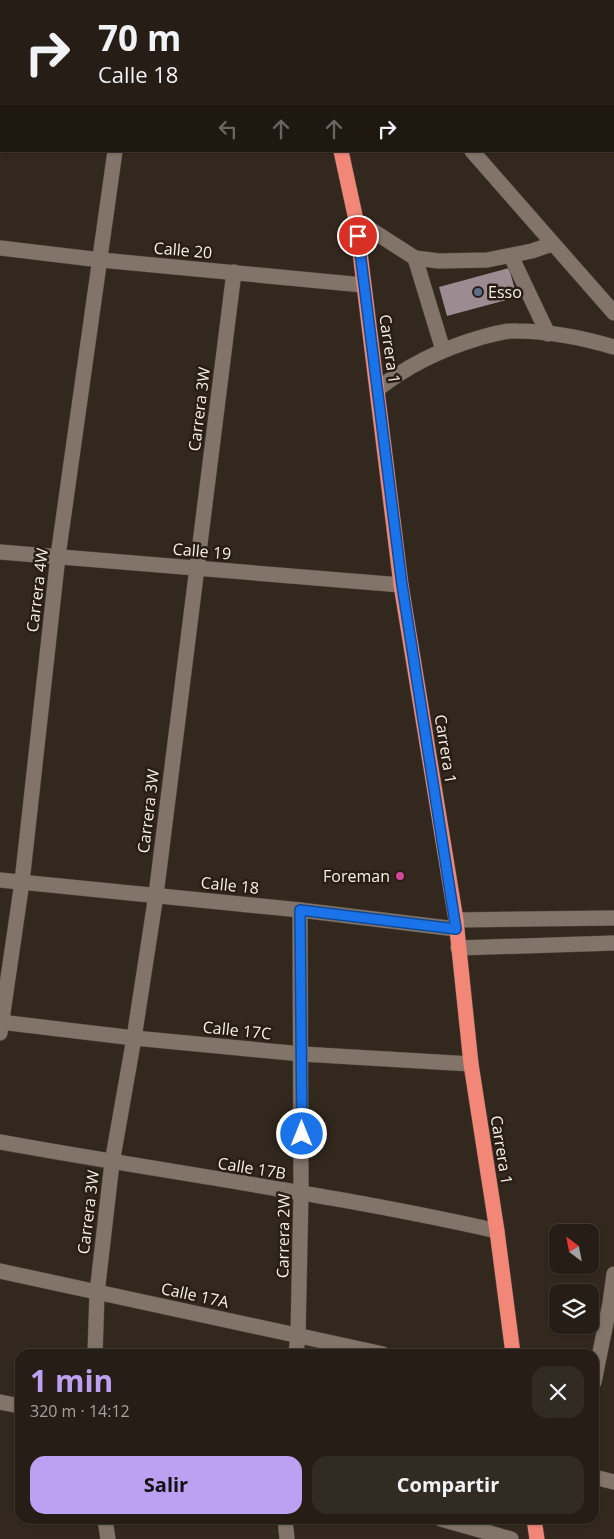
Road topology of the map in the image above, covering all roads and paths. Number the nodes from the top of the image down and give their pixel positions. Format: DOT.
graph roads {
  1 [pos="115,152"];
  2 [pos="341,152"];
  3 [pos="473,152"];
  4 [pos="356,220"];
  5 [pos="552,244"];
  6 [pos="0,248"];
  7 [pos="511,256"];
  8 [pos="415,258"];
  9 [pos="101,260"];
  10 [pos="234,272"];
  11 [pos="363,285"];
  12 [pos="614,313"];
  13 [pos="548,334"];
  14 [pos="614,346"];
  15 [pos="443,350"];
  16 [pos="378,389"];
  17 [pos="0,552"];
  18 [pos="58,556"];
  19 [pos="196,568"];
  20 [pos="402,585"];
  21 [pos="0,880"];
  22 [pos="22,882"];
  23 [pos="156,894"];
  24 [pos="300,910"];
  25 [pos="614,918"];
  26 [pos="456,924"];
  27 [pos="614,943"];
  28 [pos="458,948"];
  29 [pos="1,1026"];
  30 [pos="134,1038"];
  31 [pos="302,1054"];
  32 [pos="471,1064"];
  33 [pos="0,1142"];
  34 [pos="112,1163"];
  35 [pos="301,1193"];
  36 [pos="497,1231"];
  37 [pos="0,1271"];
  38 [pos="614,1274"];
  39 [pos="96,1293"];
  40 [pos="298,1335"];
  41 [pos="95,1349"];
  42 [pos="297,1349"];
  43 [pos="361,1349"];
  44 [pos="512,1349"];
  45 [pos="599,1355"];
  46 [pos="0,1402"];
  47 [pos="15,1405"];
  48 [pos="599,1479"];
  49 [pos="614,1482"];
  50 [pos="106,1524"];
  51 [pos="286,1524"];
  52 [pos="458,1524"];
  53 [pos="535,1524"];
  54 [pos="108,1539"];
  55 [pos="287,1539"];
  56 [pos="511,1539"];
  57 [pos="537,1539"];
  1 -- 9 [label="street, Carrera 4W"];
  2 -- 4 [label="highway, Carrera 1"];
  3 -- 5 [label="street"];
  4 -- 8 [label="street"];
  4 -- 11 [label="highway, Carrera 1"];
  5 -- 7 [label="street"];
  5 -- 12 [label="street"];
  6 -- 9 [label="street, Calle 20"];
  7 -- 8 [label="street"];
  7 -- 13 [label="street"];
  8 -- 15 [label="street"];
  9 -- 10 [label="street, Calle 20"];
  9 -- 18 [label="street, Carrera 4W"];
  10 -- 11 [label="street, Calle 20"];
  10 -- 19 [label="street, Carrera 3W"];
  11 -- 16 [label="highway, Carrera 1"];
  13 -- 14 [label="street"];
  13 -- 15 [label="street"];
  15 -- 16 [label="street"];
  16 -- 20 [label="highway, Carrera 1"];
  17 -- 18 [label="street, Calle 19"];
  18 -- 19 [label="street, Calle 19"];
  18 -- 22 [label="street, Carrera 4W"];
  19 -- 20 [label="street, Calle 19"];
  19 -- 23 [label="street, Carrera 3W"];
  20 -- 26 [label="highway, Carrera 1"];
  21 -- 22 [label="street, Calle 18"];
  22 -- 23 [label="street, Calle 18"];
  22 -- 29 [label="street, Carrera 4W"];
  23 -- 24 [label="street, Calle 18"];
  23 -- 30 [label="street, Carrera 3W"];
  24 -- 26 [label="street, Calle 18"];
  24 -- 31 [label="street, Carrera 2W"];
  25 -- 26 [label="street, Calle 18"];
  26 -- 28 [label="highway, Carrera 1"];
  27 -- 28 [label="street"];
  28 -- 32 [label="highway, Carrera 1"];
  29 -- 30 [label="street, Calle 17C"];
  30 -- 31 [label="street, Calle 17C"];
  30 -- 34 [label="street, Carrera 3W"];
  31 -- 32 [label="street, Calle 17C"];
  31 -- 35 [label="street, Carrera 2W"];
  32 -- 36 [label="highway, Carrera 1"];
  33 -- 34 [label="street, Calle 17B"];
  34 -- 35 [label="street, Calle 17B"];
  34 -- 39 [label="street, Carrera 3W"];
  35 -- 36 [label="street, Calle 17B"];
  35 -- 40 [label="street, Carrera 2W"];
  36 -- 44 [label="highway, Carrera 1"];
  37 -- 39 [label="street, Calle 17A"];
  38 -- 45 [label="street"];
  39 -- 40 [label="street, Calle 17A"];
  39 -- 41 [label="street, Carrera 3W"];
  40 -- 42 [label="street, Carrera 2W"];
  40 -- 43 [label="street, Calle 17A"];
  46 -- 47 [label="street"];
  48 -- 49 [label="street"];
  50 -- 54 [label="street"];
  51 -- 55 [label="street"];
  52 -- 56 [label="street"];
  53 -- 57 [label="highway"];
}
